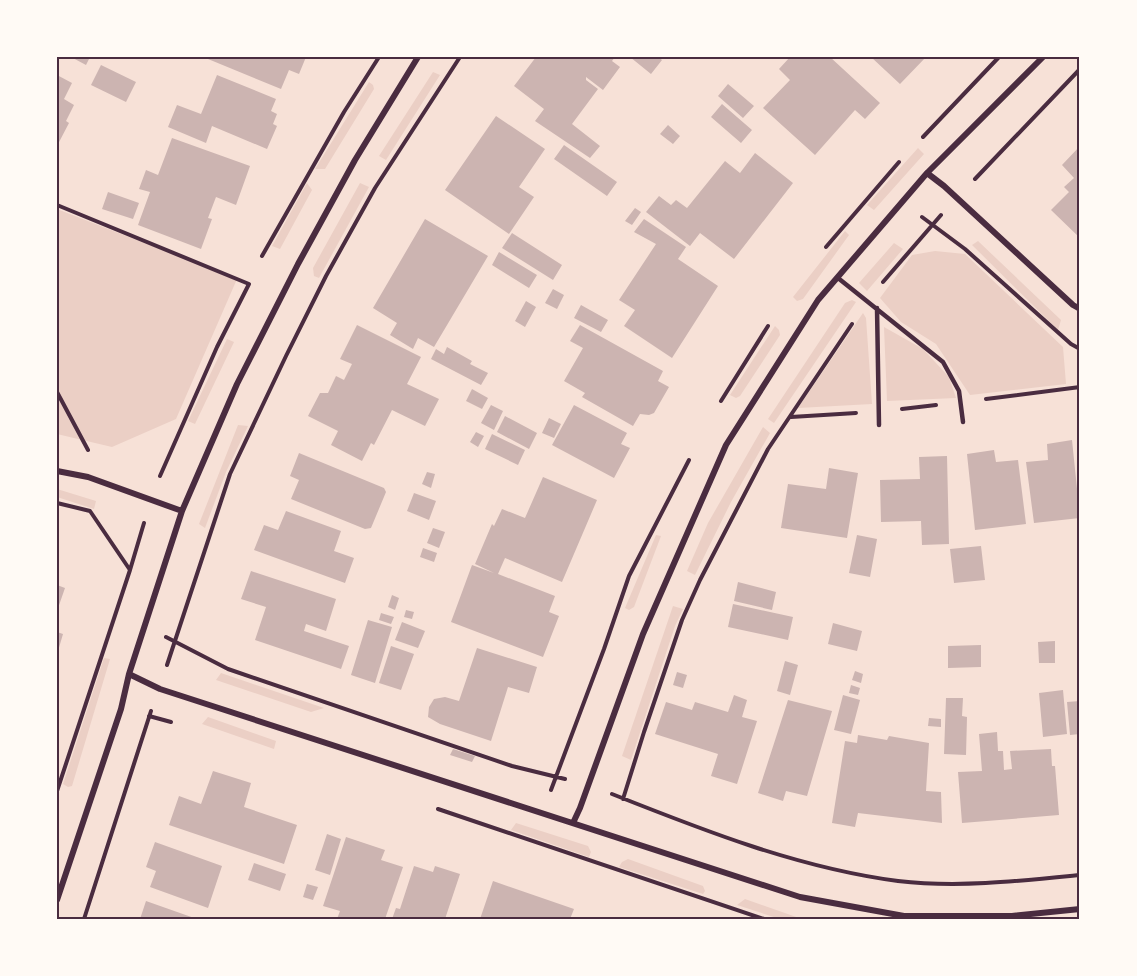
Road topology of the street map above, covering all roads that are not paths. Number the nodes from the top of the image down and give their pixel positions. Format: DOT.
graph roads {
  1 [pos="418,57"];
  2 [pos="1043,57"];
  3 [pos="927,173"];
  4 [pos="838,278"];
  5 [pos="877,308"];
  6 [pos="1080,309"];
  7 [pos="963,422"];
  8 [pos="879,425"];
  9 [pos="57,471"];
  10 [pos="182,511"];
  11 [pos="129,674"];
  12 [pos="573,823"];
  13 [pos="57,900"];
  14 [pos="1080,909"];
  1 -- 10 [label="street"];
  2 -- 3 [label="street"];
  3 -- 4 [label="street"];
  3 -- 6 [label="street"];
  4 -- 5 [label="lane"];
  4 -- 12 [label="street"];
  5 -- 7 [label="lane"];
  5 -- 8 [label="lane"];
  9 -- 10 [label="street"];
  10 -- 11 [label="street"];
  11 -- 12 [label="street"];
  11 -- 13 [label="street"];
  12 -- 14 [label="street"];
}
